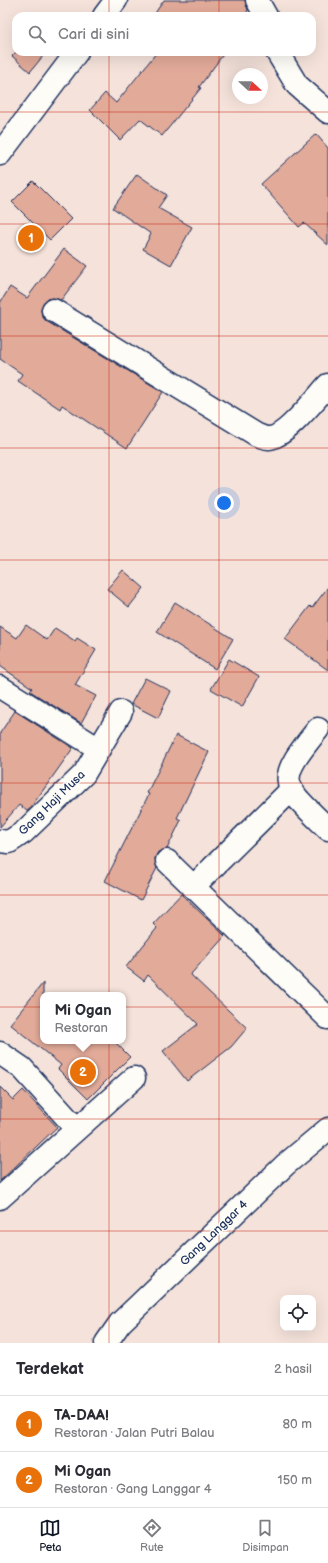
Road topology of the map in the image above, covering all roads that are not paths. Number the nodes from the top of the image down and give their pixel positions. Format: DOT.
graph roads {
  1 [pos="116,0"];
  2 [pos="257,0"];
  3 [pos="107,12"];
  4 [pos="264,12"];
  5 [pos="74,56"];
  6 [pos="280,56"];
  7 [pos="328,112"];
  8 [pos="0,154"];
  9 [pos="53,310"];
  10 [pos="328,385"];
  11 [pos="0,687"];
  12 [pos="121,712"];
  13 [pos="325,727"];
  14 [pos="99,749"];
  15 [pos="291,790"];
  16 [pos="328,829"];
  17 [pos="0,841"];
  18 [pos="167,861"];
  19 [pos="193,887"];
  20 [pos="328,1018"];
  21 [pos="0,1053"];
  22 [pos="134,1078"];
  23 [pos="76,1128"];
  24 [pos="328,1129"];
  25 [pos="0,1198"];
  26 [pos="106,1343"];
  1 -- 3 [label="street"];
  2 -- 4 [label="street"];
  5 -- 8 [label="street"];
  6 -- 7 [label="street"];
  9 -- 10 [label="street"];
  11 -- 14 [label="street"];
  12 -- 14 [label="street, Gang Haji Musa"];
  13 -- 15 [label="street"];
  14 -- 17 [label="street, Gang Haji Musa"];
  15 -- 16 [label="street"];
  15 -- 19 [label="street"];
  18 -- 19 [label="street"];
  19 -- 20 [label="street"];
  21 -- 23 [label="street"];
  22 -- 23 [label="street"];
  23 -- 25 [label="street"];
  24 -- 26 [label="street, Gang Langgar 4"];
}
